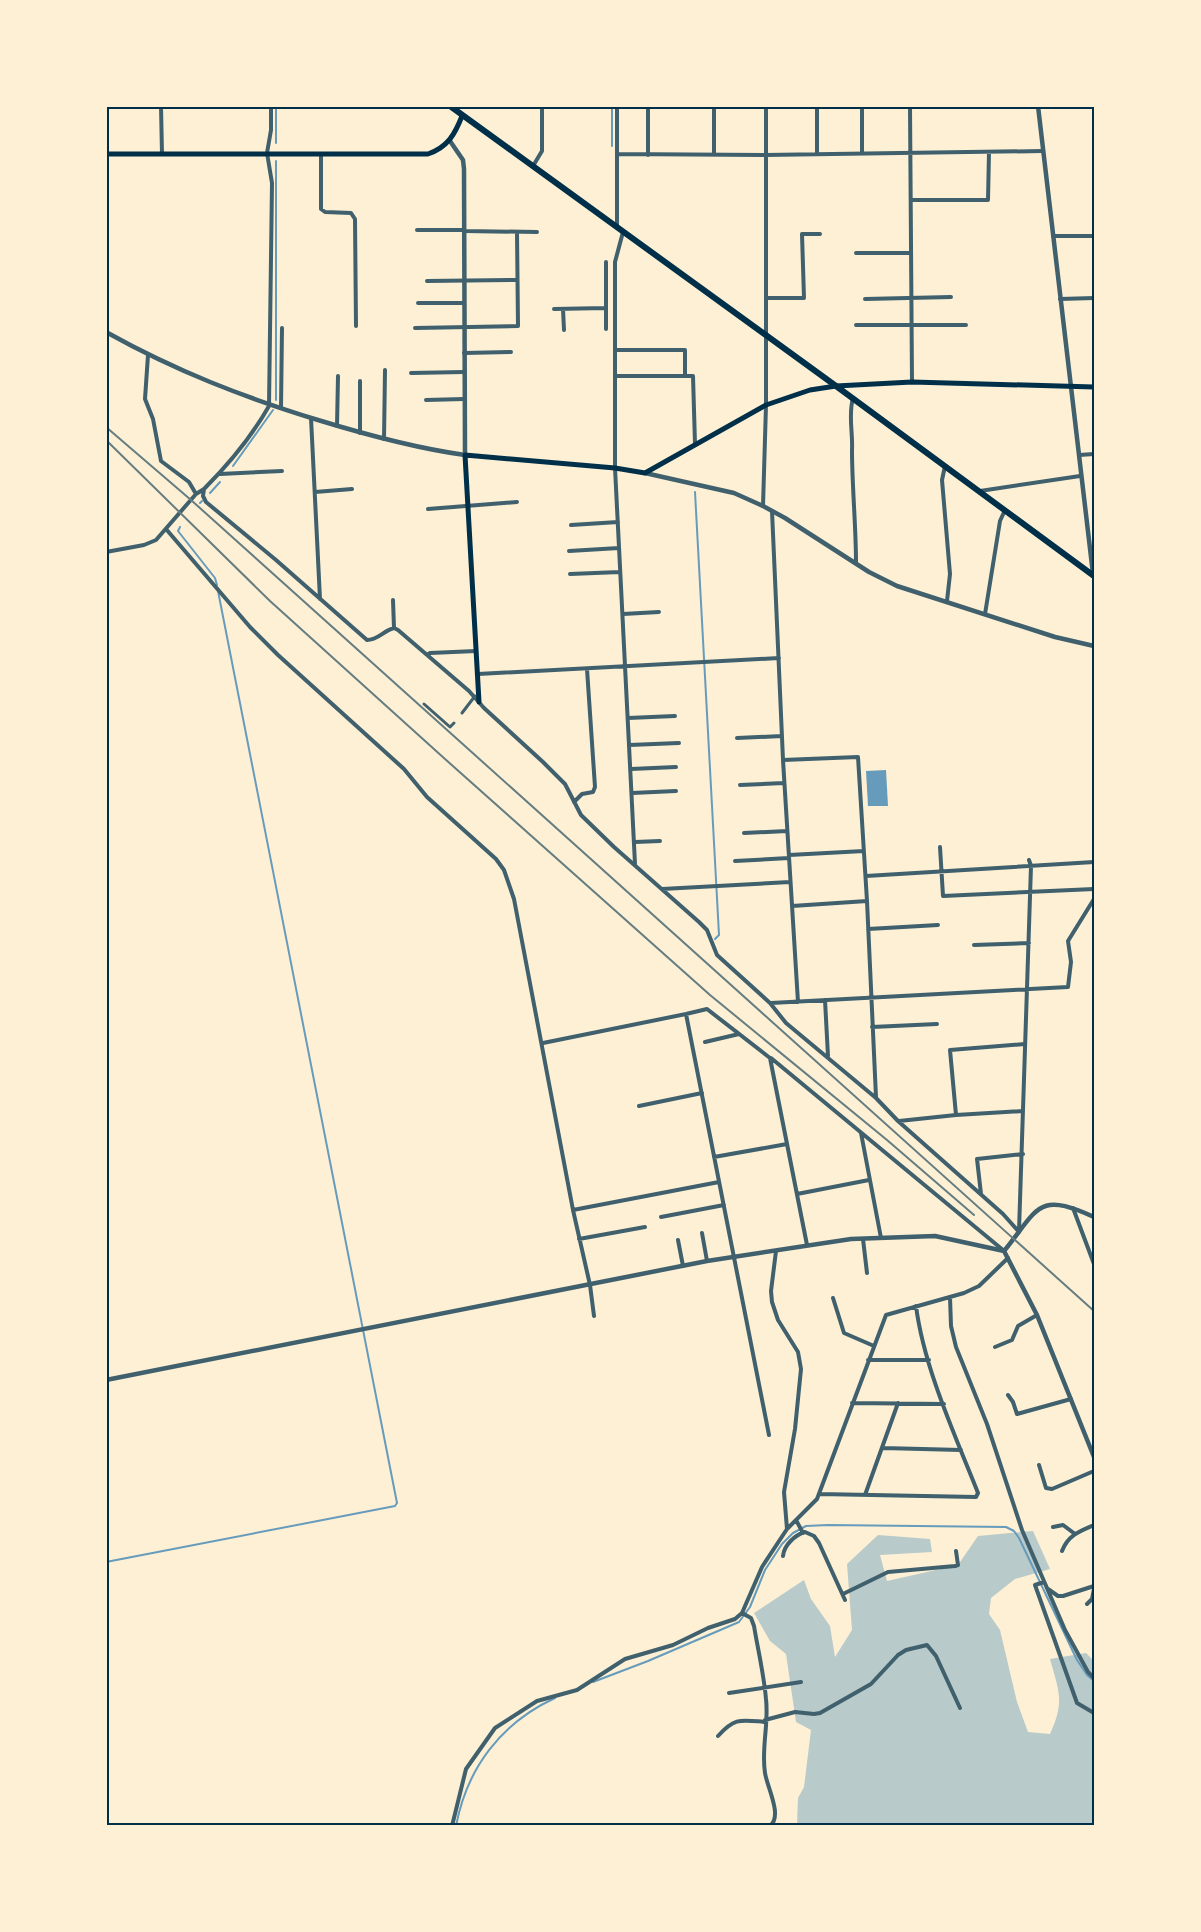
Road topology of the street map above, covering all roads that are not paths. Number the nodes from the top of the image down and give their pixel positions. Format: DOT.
graph roads {
  1 [pos="161,106"];
  2 [pos="272,106"];
  3 [pos="450,106"];
  4 [pos="542,106"];
  5 [pos="616,106"];
  6 [pos="648,106"];
  7 [pos="714,106"];
  8 [pos="766,106"];
  9 [pos="817,106"];
  10 [pos="862,106"];
  11 [pos="910,106"];
  12 [pos="1038,106"];
  13 [pos="463,113"];
  14 [pos="450,141"];
  15 [pos="1043,151"];
  16 [pos="911,152"];
  17 [pos="989,152"];
  18 [pos="267,153"];
  19 [pos="321,153"];
  20 [pos="862,153"];
  21 [pos="106,154"];
  22 [pos="162,154"];
  23 [pos="616,154"];
  24 [pos="648,154"];
  25 [pos="714,154"];
  26 [pos="765,154"];
  27 [pos="817,154"];
  28 [pos="533,167"];
  29 [pos="912,200"];
  30 [pos="620,229"];
  31 [pos="417,230"];
  32 [pos="464,230"];
  33 [pos="517,232"];
  34 [pos="537,232"];
  35 [pos="820,234"];
  36 [pos="1053,236"];
  37 [pos="1095,236"];
  38 [pos="856,253"];
  39 [pos="911,253"];
  40 [pos="606,262"];
  41 [pos="464,280"];
  42 [pos="517,280"];
  43 [pos="427,281"];
  44 [pos="951,297"];
  45 [pos="766,298"];
  46 [pos="912,298"];
  47 [pos="1095,298"];
  48 [pos="865,299"];
  49 [pos="1060,299"];
  50 [pos="418,303"];
  51 [pos="464,303"];
  52 [pos="615,305"];
  53 [pos="606,307"];
  54 [pos="554,309"];
  55 [pos="562,309"];
  56 [pos="966,325"];
  57 [pos="356,326"];
  58 [pos="856,326"];
  59 [pos="912,326"];
  60 [pos="464,327"];
  61 [pos="282,328"];
  62 [pos="415,328"];
  63 [pos="606,329"];
  64 [pos="564,330"];
  65 [pos="106,332"];
  66 [pos="765,334"];
  67 [pos="615,350"];
  68 [pos="511,352"];
  69 [pos="464,353"];
  70 [pos="148,355"];
  71 [pos="385,370"];
  72 [pos="464,372"];
  73 [pos="411,373"];
  74 [pos="338,376"];
  75 [pos="615,376"];
  76 [pos="685,376"];
  77 [pos="360,381"];
  78 [pos="912,382"];
  79 [pos="836,386"];
  80 [pos="1070,387"];
  81 [pos="1095,387"];
  82 [pos="853,398"];
  83 [pos="464,399"];
  84 [pos="426,400"];
  85 [pos="766,405"];
  86 [pos="269,406"];
  87 [pos="280,409"];
  88 [pos="311,418"];
  89 [pos="337,426"];
  90 [pos="360,433"];
  91 [pos="384,440"];
  92 [pos="694,444"];
  93 [pos="1095,454"];
  94 [pos="465,455"];
  95 [pos="1078,455"];
  96 [pos="945,466"];
  97 [pos="615,468"];
  98 [pos="282,471"];
  99 [pos="645,473"];
  100 [pos="219,474"];
  101 [pos="1080,476"];
  102 [pos="204,489"];
  103 [pos="352,489"];
  104 [pos="315,492"];
  105 [pos="979,492"];
  106 [pos="196,494"];
  107 [pos="517,502"];
  108 [pos="468,506"];
  109 [pos="763,507"];
  110 [pos="428,509"];
  111 [pos="1005,510"];
  112 [pos="772,511"];
  113 [pos="618,522"];
  114 [pos="571,525"];
  115 [pos="166,529"];
  116 [pos="619,548"];
  117 [pos="569,551"];
  118 [pos="106,552"];
  119 [pos="856,563"];
  120 [pos="620,572"];
  121 [pos="570,574"];
  122 [pos="1094,575"];
  123 [pos="1095,584"];
  124 [pos="321,599"];
  125 [pos="393,600"];
  126 [pos="947,601"];
  127 [pos="659,612"];
  128 [pos="623,614"];
  129 [pos="985,614"];
  130 [pos="394,628"];
  131 [pos="1095,646"];
  132 [pos="476,651"];
  133 [pos="427,655"];
  134 [pos="779,658"];
  135 [pos="625,667"];
  136 [pos="587,669"];
  137 [pos="478,674"];
  138 [pos="474,696"];
  139 [pos="479,702"];
  140 [pos="424,704"];
  141 [pos="462,713"];
  142 [pos="675,716"];
  143 [pos="628,718"];
  144 [pos="454,723"];
  145 [pos="782,736"];
  146 [pos="737,738"];
  147 [pos="679,743"];
  148 [pos="630,745"];
  149 [pos="783,760"];
  150 [pos="676,767"];
  151 [pos="631,769"];
  152 [pos="784,783"];
  153 [pos="740,784"];
  154 [pos="676,791"];
  155 [pos="632,793"];
  156 [pos="573,802"];
  157 [pos="787,831"];
  158 [pos="744,833"];
  159 [pos="660,841"];
  160 [pos="635,842"];
  161 [pos="940,847"];
  162 [pos="864,851"];
  163 [pos="789,857"];
  164 [pos="1029,860"];
  165 [pos="735,861"];
  166 [pos="1095,862"];
  167 [pos="635,864"];
  168 [pos="1031,866"];
  169 [pos="941,872"];
  170 [pos="866,876"];
  171 [pos="790,882"];
  172 [pos="662,889"];
  173 [pos="1095,889"];
  174 [pos="1030,892"];
  175 [pos="1095,899"];
  176 [pos="867,901"];
  177 [pos="792,906"];
  178 [pos="938,924"];
  179 [pos="868,929"];
  180 [pos="1029,943"];
  181 [pos="974,945"];
  182 [pos="1028,989"];
  183 [pos="871,997"];
  184 [pos="825,1000"];
  185 [pos="798,1002"];
  186 [pos="770,1003"];
  187 [pos="686,1014"];
  188 [pos="936,1024"];
  189 [pos="872,1027"];
  190 [pos="740,1033"];
  191 [pos="705,1042"];
  192 [pos="543,1043"];
  193 [pos="1026,1044"];
  194 [pos="828,1056"];
  195 [pos="770,1058"];
  196 [pos="702,1093"];
  197 [pos="876,1098"];
  198 [pos="639,1106"];
  199 [pos="1023,1111"];
  200 [pos="956,1115"];
  201 [pos="898,1121"];
  202 [pos="860,1132"];
  203 [pos="788,1144"];
  204 [pos="1023,1155"];
  205 [pos="714,1157"];
  206 [pos="869,1180"];
  207 [pos="719,1182"];
  208 [pos="797,1194"];
  209 [pos="981,1194"];
  210 [pos="724,1205"];
  211 [pos="1072,1207"];
  212 [pos="573,1210"];
  213 [pos="1095,1216"];
  214 [pos="661,1217"];
  215 [pos="645,1227"];
  216 [pos="1019,1232"];
  217 [pos="702,1233"];
  218 [pos="881,1238"];
  219 [pos="579,1239"];
  220 [pos="678,1239"];
  221 [pos="863,1239"];
  222 [pos="807,1245"];
  223 [pos="776,1251"];
  224 [pos="1004,1251"];
  225 [pos="734,1258"];
  226 [pos="1008,1258"];
  227 [pos="707,1261"];
  228 [pos="1095,1264"];
  229 [pos="683,1266"];
  230 [pos="867,1273"];
  231 [pos="590,1285"];
  232 [pos="950,1297"];
  233 [pos="833,1298"];
  234 [pos="916,1306"];
  235 [pos="1037,1315"];
  236 [pos="594,1316"];
  237 [pos="874,1346"];
  238 [pos="994,1347"];
  239 [pos="868,1360"];
  240 [pos="929,1360"];
  241 [pos="106,1380"];
  242 [pos="1008,1395"];
  243 [pos="1071,1399"];
  244 [pos="852,1403"];
  245 [pos="898,1403"];
  246 [pos="944,1404"];
  247 [pos="769,1435"];
  248 [pos="883,1448"];
  249 [pos="961,1450"];
  250 [pos="1095,1457"];
  251 [pos="1039,1465"];
  252 [pos="1095,1471"];
  253 [pos="819,1494"];
  254 [pos="866,1495"];
  255 [pos="796,1520"];
  256 [pos="1095,1525"];
  257 [pos="1053,1527"];
  258 [pos="787,1529"];
  259 [pos="803,1533"];
  260 [pos="1075,1533"];
  261 [pos="956,1551"];
  262 [pos="1062,1551"];
  263 [pos="783,1556"];
  264 [pos="1044,1582"];
  265 [pos="1095,1587"];
  266 [pos="1047,1588"];
  267 [pos="843,1594"];
  268 [pos="846,1600"];
  269 [pos="1087,1605"];
  270 [pos="744,1614"];
  271 [pos="1095,1678"];
  272 [pos="801,1682"];
  273 [pos="764,1687"];
  274 [pos="729,1693"];
  275 [pos="960,1708"];
  276 [pos="1095,1713"];
  277 [pos="765,1721"];
  278 [pos="718,1736"];
  279 [pos="452,1826"];
  280 [pos="770,1826"];
  1 -- 22 [label="street"];
  2 -- 18 [label="street"];
  3 -- 13 [label="highway"];
  4 -- 28 [label="street"];
  5 -- 23 [label="street"];
  6 -- 24 [label="street"];
  7 -- 25 [label="street"];
  8 -- 26 [label="street"];
  9 -- 27 [label="street"];
  10 -- 20 [label="street"];
  11 -- 16 [label="street"];
  12 -- 15 [label="street"];
  13 -- 14 [label="main road"];
  13 -- 28 [label="highway"];
  14 -- 19 [label="main road"];
  14 -- 32 [label="street"];
  15 -- 17 [label="street"];
  15 -- 36 [label="street"];
  16 -- 17 [label="street"];
  16 -- 20 [label="street"];
  16 -- 29 [label="street"];
  17 -- 29 [label="street"];
  18 -- 19 [label="main road"];
  18 -- 22 [label="main road"];
  18 -- 86 [label="street"];
  19 -- 57 [label="street"];
  20 -- 27 [label="street"];
  21 -- 22 [label="main road"];
  23 -- 24 [label="street"];
  23 -- 30 [label="street"];
  24 -- 25 [label="street"];
  25 -- 26 [label="street"];
  26 -- 27 [label="street"];
  26 -- 45 [label="street"];
  28 -- 30 [label="highway"];
  29 -- 39 [label="street"];
  30 -- 52 [label="street"];
  30 -- 66 [label="highway"];
  31 -- 32 [label="street"];
  32 -- 33 [label="street"];
  32 -- 41 [label="street"];
  33 -- 34 [label="street"];
  33 -- 42 [label="street"];
  35 -- 45 [label="street"];
  36 -- 37 [label="street"];
  36 -- 49 [label="street"];
  38 -- 39 [label="street"];
  39 -- 46 [label="street"];
  40 -- 53 [label="street"];
  41 -- 42 [label="street"];
  41 -- 43 [label="street"];
  41 -- 51 [label="street"];
  42 -- 60 [label="street"];
  44 -- 46 [label="street"];
  45 -- 66 [label="street"];
  46 -- 48 [label="street"];
  46 -- 59 [label="street"];
  47 -- 49 [label="street"];
  49 -- 80 [label="street"];
  50 -- 51 [label="street"];
  51 -- 60 [label="street"];
  52 -- 53 [label="street"];
  52 -- 67 [label="street"];
  53 -- 55 [label="street"];
  53 -- 63 [label="street"];
  54 -- 55 [label="street"];
  55 -- 64 [label="street"];
  56 -- 59 [label="street"];
  58 -- 59 [label="street"];
  59 -- 78 [label="street"];
  60 -- 62 [label="street"];
  60 -- 69 [label="street"];
  61 -- 87 [label="street"];
  65 -- 70 [label="street"];
  66 -- 79 [label="highway"];
  66 -- 85 [label="street"];
  67 -- 75 [label="street"];
  67 -- 76 [label="street"];
  68 -- 69 [label="street"];
  69 -- 72 [label="street"];
  70 -- 86 [label="street"];
  70 -- 106 [label="street"];
  71 -- 91 [label="street"];
  72 -- 73 [label="street"];
  72 -- 83 [label="street"];
  74 -- 89 [label="street"];
  75 -- 76 [label="street"];
  75 -- 97 [label="street"];
  76 -- 92 [label="street"];
  77 -- 90 [label="street"];
  78 -- 79 [label="main road"];
  78 -- 80 [label="main road"];
  79 -- 82 [label="highway"];
  79 -- 85 [label="main road"];
  80 -- 81 [label="main road"];
  80 -- 95 [label="street"];
  82 -- 96 [label="highway"];
  82 -- 119 [label="street"];
  83 -- 84 [label="street"];
  83 -- 94 [label="street"];
  85 -- 92 [label="main road"];
  85 -- 109 [label="street"];
  86 -- 87 [label="street"];
  86 -- 100 [label="street"];
  87 -- 88 [label="street"];
  88 -- 89 [label="street"];
  88 -- 104 [label="street"];
  89 -- 90 [label="street"];
  90 -- 91 [label="street"];
  91 -- 94 [label="street"];
  92 -- 99 [label="main road"];
  93 -- 95 [label="street"];
  94 -- 97 [label="main road"];
  94 -- 108 [label="main road"];
  95 -- 101 [label="street"];
  96 -- 105 [label="highway"];
  96 -- 126 [label="street"];
  97 -- 99 [label="main road"];
  97 -- 113 [label="street"];
  98 -- 100 [label="street"];
  99 -- 109 [label="street"];
  100 -- 102 [label="street"];
  101 -- 105 [label="street"];
  101 -- 122 [label="street"];
  102 -- 106 [label="street"];
  102 -- 124 [label="street"];
  103 -- 104 [label="street"];
  104 -- 124 [label="street"];
  105 -- 111 [label="highway"];
  106 -- 115 [label="street"];
  107 -- 108 [label="street"];
  108 -- 110 [label="street"];
  108 -- 132 [label="main road"];
  109 -- 112 [label="street"];
  111 -- 122 [label="highway"];
  111 -- 129 [label="street"];
  112 -- 119 [label="street"];
  112 -- 134 [label="street"];
  113 -- 114 [label="street"];
  113 -- 116 [label="street"];
  115 -- 118 [label="street"];
  115 -- 192 [label="street"];
  116 -- 117 [label="street"];
  116 -- 120 [label="street"];
  119 -- 126 [label="street"];
  120 -- 121 [label="street"];
  120 -- 128 [label="street"];
  122 -- 123 [label="street"];
  124 -- 130 [label="street"];
  125 -- 130 [label="street"];
  126 -- 129 [label="street"];
  127 -- 128 [label="street"];
  128 -- 135 [label="street"];
  129 -- 131 [label="street"];
  130 -- 133 [label="street"];
  132 -- 133 [label="street"];
  132 -- 137 [label="main road"];
  133 -- 138 [label="street"];
  134 -- 135 [label="street"];
  134 -- 145 [label="street"];
  135 -- 136 [label="street"];
  135 -- 143 [label="street"];
  136 -- 137 [label="street"];
  136 -- 156 [label="street"];
  137 -- 139 [label="main road"];
  138 -- 139 [label="street"];
  138 -- 141 [label="street"];
  139 -- 156 [label="street"];
  140 -- 144 [label="street"];
  142 -- 143 [label="street"];
  143 -- 148 [label="street"];
  145 -- 146 [label="street"];
  145 -- 149 [label="street"];
  147 -- 148 [label="street"];
  148 -- 151 [label="street"];
  149 -- 152 [label="street"];
  149 -- 162 [label="street"];
  150 -- 151 [label="street"];
  151 -- 155 [label="street"];
  152 -- 153 [label="street"];
  152 -- 157 [label="street"];
  154 -- 155 [label="street"];
  155 -- 160 [label="street"];
  156 -- 167 [label="street"];
  157 -- 158 [label="street"];
  157 -- 163 [label="street"];
  159 -- 160 [label="street"];
  160 -- 167 [label="street"];
  161 -- 169 [label="street"];
  162 -- 163 [label="street"];
  162 -- 170 [label="street"];
  163 -- 165 [label="street"];
  163 -- 171 [label="street"];
  164 -- 168 [label="street"];
  166 -- 168 [label="street"];
  167 -- 172 [label="street"];
  168 -- 169 [label="street"];
  168 -- 174 [label="street"];
  169 -- 170 [label="street"];
  169 -- 174 [label="street"];
  170 -- 176 [label="street"];
  171 -- 172 [label="street"];
  171 -- 177 [label="street"];
  172 -- 186 [label="street"];
  173 -- 174 [label="street"];
  174 -- 180 [label="street"];
  175 -- 182 [label="street"];
  176 -- 177 [label="street"];
  176 -- 179 [label="street"];
  177 -- 185 [label="street"];
  178 -- 179 [label="street"];
  179 -- 183 [label="street"];
  180 -- 181 [label="street"];
  180 -- 182 [label="street"];
  182 -- 183 [label="street"];
  182 -- 193 [label="street"];
  183 -- 184 [label="street"];
  183 -- 189 [label="street"];
  184 -- 185 [label="street"];
  184 -- 194 [label="street"];
  185 -- 186 [label="street"];
  186 -- 194 [label="street"];
  187 -- 190 [label="street"];
  187 -- 192 [label="street"];
  187 -- 196 [label="street"];
  188 -- 189 [label="street"];
  189 -- 197 [label="street"];
  190 -- 191 [label="street"];
  190 -- 195 [label="street"];
  192 -- 212 [label="street"];
  193 -- 199 [label="street"];
  193 -- 200 [label="street"];
  194 -- 197 [label="street"];
  195 -- 202 [label="street"];
  195 -- 203 [label="street"];
  196 -- 198 [label="street"];
  196 -- 205 [label="street"];
  197 -- 201 [label="street"];
  199 -- 200 [label="street"];
  199 -- 204 [label="street"];
  200 -- 201 [label="street"];
  201 -- 209 [label="street"];
  202 -- 206 [label="street"];
  202 -- 224 [label="street"];
  203 -- 205 [label="street"];
  203 -- 208 [label="street"];
  204 -- 209 [label="street"];
  204 -- 216 [label="street"];
  205 -- 207 [label="street"];
  206 -- 208 [label="street"];
  206 -- 218 [label="street"];
  207 -- 210 [label="street"];
  207 -- 212 [label="street"];
  208 -- 222 [label="street"];
  209 -- 216 [label="street"];
  210 -- 214 [label="street"];
  210 -- 225 [label="street"];
  211 -- 213 [label="street"];
  211 -- 216 [label="street"];
  211 -- 228 [label="street"];
  212 -- 219 [label="street"];
  215 -- 219 [label="street"];
  216 -- 224 [label="street"];
  217 -- 227 [label="street"];
  218 -- 221 [label="street"];
  218 -- 224 [label="street"];
  219 -- 231 [label="street"];
  220 -- 229 [label="street"];
  221 -- 222 [label="street"];
  221 -- 230 [label="street"];
  222 -- 223 [label="street"];
  223 -- 225 [label="street"];
  223 -- 258 [label="street"];
  224 -- 226 [label="street"];
  225 -- 227 [label="street"];
  225 -- 247 [label="street"];
  226 -- 232 [label="street"];
  226 -- 235 [label="street"];
  227 -- 229 [label="street"];
  229 -- 231 [label="street"];
  231 -- 236 [label="street"];
  231 -- 241 [label="street"];
  232 -- 234 [label="street"];
  232 -- 264 [label="street"];
  233 -- 237 [label="street"];
  234 -- 237 [label="street"];
  234 -- 240 [label="street"];
  235 -- 238 [label="street"];
  235 -- 243 [label="street"];
  237 -- 239 [label="street"];
  239 -- 240 [label="street"];
  239 -- 244 [label="street"];
  240 -- 246 [label="street"];
  242 -- 243 [label="street"];
  243 -- 250 [label="street"];
  244 -- 245 [label="street"];
  244 -- 253 [label="street"];
  245 -- 246 [label="street"];
  245 -- 248 [label="street"];
  246 -- 249 [label="street"];
  248 -- 249 [label="street"];
  248 -- 254 [label="street"];
  249 -- 254 [label="street"];
  251 -- 252 [label="street"];
  253 -- 254 [label="street"];
  253 -- 255 [label="street"];
  255 -- 258 [label="street"];
  255 -- 259 [label="street"];
  256 -- 260 [label="street"];
  257 -- 260 [label="street"];
  258 -- 270 [label="street"];
  259 -- 263 [label="street"];
  259 -- 267 [label="street"];
  260 -- 262 [label="street"];
  261 -- 267 [label="street"];
  264 -- 266 [label="street"];
  264 -- 276 [label="street"];
  265 -- 266 [label="street"];
  265 -- 269 [label="street"];
  266 -- 271 [label="street"];
  267 -- 268 [label="street"];
  270 -- 273 [label="street"];
  270 -- 279 [label="street"];
  272 -- 273 [label="street"];
  273 -- 274 [label="street"];
  273 -- 277 [label="street"];
  275 -- 277 [label="street"];
  277 -- 278 [label="street"];
  277 -- 280 [label="street"];
}
